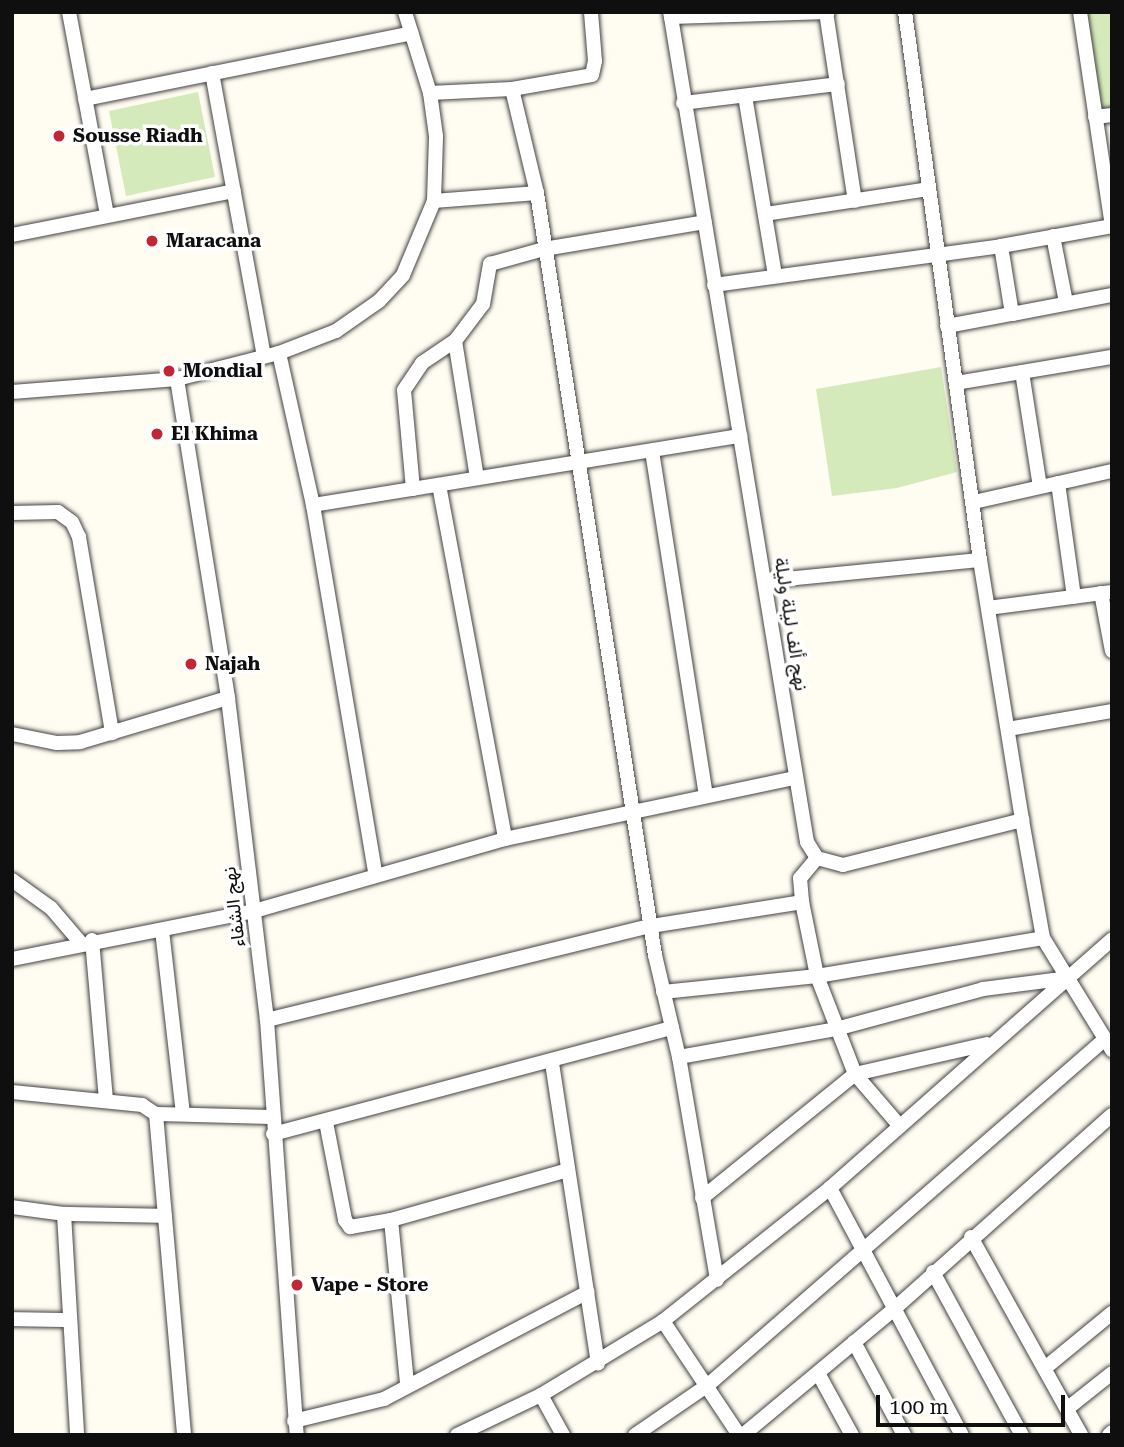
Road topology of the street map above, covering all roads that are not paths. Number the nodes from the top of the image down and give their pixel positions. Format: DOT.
graph roads {
  1 [pos="69,12"];
  2 [pos="405,12"];
  3 [pos="591,12"];
  4 [pos="827,12"];
  5 [pos="905,12"];
  6 [pos="1080,12"];
  7 [pos="671,15"];
  8 [pos="411,33"];
  9 [pos="212,74"];
  10 [pos="838,84"];
  11 [pos="512,89"];
  12 [pos="430,93"];
  13 [pos="745,96"];
  14 [pos="85,99"];
  15 [pos="682,103"];
  16 [pos="1112,115"];
  17 [pos="1096,117"];
  18 [pos="929,189"];
  19 [pos="234,191"];
  20 [pos="537,193"];
  21 [pos="434,201"];
  22 [pos="855,201"];
  23 [pos="765,214"];
  24 [pos="107,215"];
  25 [pos="705,222"];
  26 [pos="1112,227"];
  27 [pos="12,235"];
  28 [pos="1052,236"];
  29 [pos="1001,246"];
  30 [pos="544,248"];
  31 [pos="936,253"];
  32 [pos="775,275"];
  33 [pos="715,285"];
  34 [pos="1112,295"];
  35 [pos="1066,302"];
  36 [pos="1012,314"];
  37 [pos="947,326"];
  38 [pos="455,341"];
  39 [pos="279,353"];
  40 [pos="264,356"];
  41 [pos="1112,357"];
  42 [pos="1022,372"];
  43 [pos="177,379"];
  44 [pos="956,383"];
  45 [pos="12,392"];
  46 [pos="740,436"];
  47 [pos="652,451"];
  48 [pos="576,462"];
  49 [pos="1112,471"];
  50 [pos="477,478"];
  51 [pos="1058,483"];
  52 [pos="439,485"];
  53 [pos="1040,487"];
  54 [pos="413,489"];
  55 [pos="974,502"];
  56 [pos="313,505"];
  57 [pos="12,513"];
  58 [pos="980,560"];
  59 [pos="765,581"];
  60 [pos="1107,593"];
  61 [pos="1074,597"];
  62 [pos="988,608"];
  63 [pos="1112,650"];
  64 [pos="228,698"];
  65 [pos="1112,711"];
  66 [pos="1008,729"];
  67 [pos="112,733"];
  68 [pos="12,734"];
  69 [pos="795,778"];
  70 [pos="706,796"];
  71 [pos="636,812"];
  72 [pos="1022,820"];
  73 [pos="505,839"];
  74 [pos="817,858"];
  75 [pos="375,873"];
  76 [pos="12,880"];
  77 [pos="802,902"];
  78 [pos="254,911"];
  79 [pos="651,926"];
  80 [pos="162,930"];
  81 [pos="1043,938"];
  82 [pos="1112,939"];
  83 [pos="86,941"];
  84 [pos="12,959"];
  85 [pos="817,976"];
  86 [pos="1070,978"];
  87 [pos="663,992"];
  88 [pos="267,1020"];
  89 [pos="1106,1024"];
  90 [pos="672,1028"];
  91 [pos="836,1029"];
  92 [pos="989,1044"];
  93 [pos="1108,1044"];
  94 [pos="679,1057"];
  95 [pos="552,1063"];
  96 [pos="855,1074"];
  97 [pos="12,1092"];
  98 [pos="106,1100"];
  99 [pos="183,1113"];
  100 [pos="156,1114"];
  101 [pos="1112,1115"];
  102 [pos="273,1117"];
  103 [pos="326,1122"];
  104 [pos="898,1124"];
  105 [pos="273,1134"];
  106 [pos="568,1170"];
  107 [pos="830,1188"];
  108 [pos="702,1198"];
  109 [pos="12,1207"];
  110 [pos="64,1214"];
  111 [pos="165,1216"];
  112 [pos="391,1220"];
  113 [pos="971,1237"];
  114 [pos="862,1248"];
  115 [pos="933,1272"];
  116 [pos="717,1279"];
  117 [pos="588,1292"];
  118 [pos="893,1310"];
  119 [pos="1112,1312"];
  120 [pos="12,1319"];
  121 [pos="70,1320"];
  122 [pos="663,1321"];
  123 [pos="854,1342"];
  124 [pos="598,1363"];
  125 [pos="1045,1368"];
  126 [pos="818,1373"];
  127 [pos="1112,1373"];
  128 [pos="407,1384"];
  129 [pos="708,1385"];
  130 [pos="541,1395"];
  131 [pos="1068,1408"];
  132 [pos="295,1428"];
  133 [pos="846,1432"];
  134 [pos="77,1435"];
  135 [pos="184,1435"];
  136 [pos="457,1435"];
  137 [pos="563,1435"];
  138 [pos="635,1435"];
  139 [pos="741,1435"];
  140 [pos="904,1435"];
  141 [pos="962,1435"];
  142 [pos="1022,1435"];
  143 [pos="1081,1435"];
  1 -- 14 [label="street"];
  2 -- 8 [label="street"];
  3 -- 11 [label="street"];
  4 -- 7 [label="street"];
  4 -- 10 [label="street"];
  5 -- 18 [label="street"];
  6 -- 17 [label="street"];
  7 -- 15 [label="street, نهج ألف ليلة وليلة"];
  8 -- 9 [label="street"];
  8 -- 12 [label="street"];
  9 -- 14 [label="street"];
  9 -- 19 [label="street"];
  10 -- 13 [label="street"];
  10 -- 22 [label="street"];
  11 -- 12 [label="street"];
  11 -- 20 [label="street"];
  12 -- 21 [label="street"];
  13 -- 15 [label="street"];
  13 -- 23 [label="street"];
  14 -- 24 [label="street"];
  15 -- 25 [label="street, نهج ألف ليلة وليلة"];
  16 -- 17 [label="street"];
  17 -- 26 [label="street"];
  18 -- 22 [label="street"];
  18 -- 31 [label="street"];
  19 -- 24 [label="street"];
  19 -- 40 [label="street"];
  20 -- 21 [label="street"];
  20 -- 30 [label="street"];
  21 -- 39 [label="street"];
  22 -- 23 [label="street"];
  23 -- 32 [label="street"];
  24 -- 27 [label="street"];
  25 -- 30 [label="street"];
  25 -- 33 [label="street, نهج ألف ليلة وليلة"];
  26 -- 28 [label="street"];
  28 -- 29 [label="street"];
  28 -- 35 [label="street"];
  29 -- 31 [label="street"];
  29 -- 36 [label="street"];
  30 -- 38 [label="street"];
  30 -- 48 [label="street"];
  31 -- 32 [label="street"];
  31 -- 37 [label="street"];
  32 -- 33 [label="street"];
  33 -- 46 [label="street, نهج ألف ليلة وليلة"];
  34 -- 35 [label="street"];
  35 -- 36 [label="street"];
  36 -- 37 [label="street"];
  37 -- 44 [label="street"];
  38 -- 50 [label="street"];
  38 -- 54 [label="street"];
  39 -- 40 [label="street"];
  39 -- 56 [label="street"];
  40 -- 43 [label="street"];
  41 -- 42 [label="street"];
  42 -- 44 [label="street"];
  42 -- 53 [label="street"];
  43 -- 45 [label="street"];
  43 -- 64 [label="street, نهج الشفاء"];
  44 -- 55 [label="street"];
  46 -- 47 [label="street"];
  46 -- 59 [label="street, نهج ألف ليلة وليلة"];
  47 -- 48 [label="street"];
  47 -- 70 [label="street"];
  48 -- 50 [label="street"];
  48 -- 71 [label="street"];
  49 -- 51 [label="street"];
  50 -- 52 [label="street"];
  51 -- 53 [label="street"];
  51 -- 61 [label="street"];
  52 -- 54 [label="street"];
  52 -- 73 [label="street"];
  53 -- 55 [label="street"];
  54 -- 56 [label="street"];
  55 -- 58 [label="street"];
  56 -- 75 [label="street"];
  57 -- 67 [label="street"];
  58 -- 59 [label="street"];
  58 -- 62 [label="street"];
  59 -- 69 [label="street, نهج ألف ليلة وليلة"];
  60 -- 61 [label="street"];
  60 -- 63 [label="street"];
  61 -- 62 [label="street"];
  62 -- 66 [label="street"];
  64 -- 67 [label="street"];
  64 -- 78 [label="street, نهج الشفاء"];
  65 -- 66 [label="street"];
  66 -- 72 [label="street"];
  67 -- 68 [label="street"];
  69 -- 70 [label="street"];
  69 -- 74 [label="street, نهج ألف ليلة وليلة"];
  70 -- 71 [label="street"];
  71 -- 73 [label="street"];
  71 -- 79 [label="street"];
  72 -- 74 [label="street"];
  72 -- 81 [label="street"];
  73 -- 75 [label="street"];
  74 -- 77 [label="street"];
  75 -- 78 [label="street"];
  76 -- 83 [label="street"];
  77 -- 79 [label="street"];
  77 -- 85 [label="street"];
  78 -- 80 [label="street"];
  78 -- 88 [label="street, نهج الشفاء"];
  79 -- 87 [label="street"];
  79 -- 88 [label="street"];
  80 -- 83 [label="street"];
  80 -- 99 [label="street"];
  81 -- 85 [label="street"];
  81 -- 86 [label="street"];
  82 -- 86 [label="street"];
  83 -- 84 [label="street"];
  83 -- 98 [label="street"];
  85 -- 87 [label="street"];
  85 -- 91 [label="street"];
  86 -- 89 [label="street"];
  86 -- 91 [label="street"];
  86 -- 92 [label="street"];
  87 -- 90 [label="street"];
  88 -- 102 [label="street, نهج الشفاء"];
  89 -- 93 [label="street"];
  90 -- 94 [label="street"];
  90 -- 95 [label="street"];
  91 -- 94 [label="street"];
  91 -- 96 [label="street"];
  92 -- 96 [label="street"];
  92 -- 104 [label="street"];
  93 -- 114 [label="street"];
  94 -- 108 [label="street"];
  95 -- 103 [label="street"];
  95 -- 106 [label="street"];
  96 -- 104 [label="street"];
  96 -- 108 [label="street"];
  97 -- 98 [label="street"];
  98 -- 100 [label="street"];
  99 -- 100 [label="street"];
  99 -- 102 [label="street"];
  100 -- 111 [label="street"];
  101 -- 113 [label="street"];
  102 -- 105 [label="street, نهج الشفاء"];
  103 -- 105 [label="street"];
  103 -- 112 [label="street"];
  104 -- 107 [label="street"];
  105 -- 132 [label="street, نهج الشفاء"];
  106 -- 112 [label="street"];
  106 -- 117 [label="street"];
  107 -- 114 [label="street"];
  107 -- 116 [label="street"];
  108 -- 116 [label="street"];
  109 -- 110 [label="street"];
  110 -- 111 [label="street"];
  110 -- 121 [label="street"];
  111 -- 135 [label="street"];
  112 -- 128 [label="street"];
  113 -- 115 [label="street"];
  113 -- 125 [label="street"];
  114 -- 118 [label="street"];
  114 -- 129 [label="street"];
  115 -- 118 [label="street"];
  115 -- 142 [label="street"];
  116 -- 122 [label="street"];
  117 -- 124 [label="street"];
  117 -- 128 [label="street"];
  118 -- 123 [label="street"];
  118 -- 141 [label="street"];
  119 -- 125 [label="street"];
  120 -- 121 [label="street"];
  121 -- 134 [label="street"];
  122 -- 124 [label="street"];
  122 -- 129 [label="street"];
  123 -- 126 [label="street"];
  123 -- 140 [label="street"];
  124 -- 130 [label="street"];
  125 -- 131 [label="street"];
  126 -- 133 [label="street"];
  126 -- 139 [label="street"];
  127 -- 131 [label="street"];
  128 -- 132 [label="street"];
  129 -- 138 [label="street"];
  129 -- 139 [label="street"];
  130 -- 136 [label="street"];
  130 -- 137 [label="street"];
  131 -- 143 [label="street"];
}
